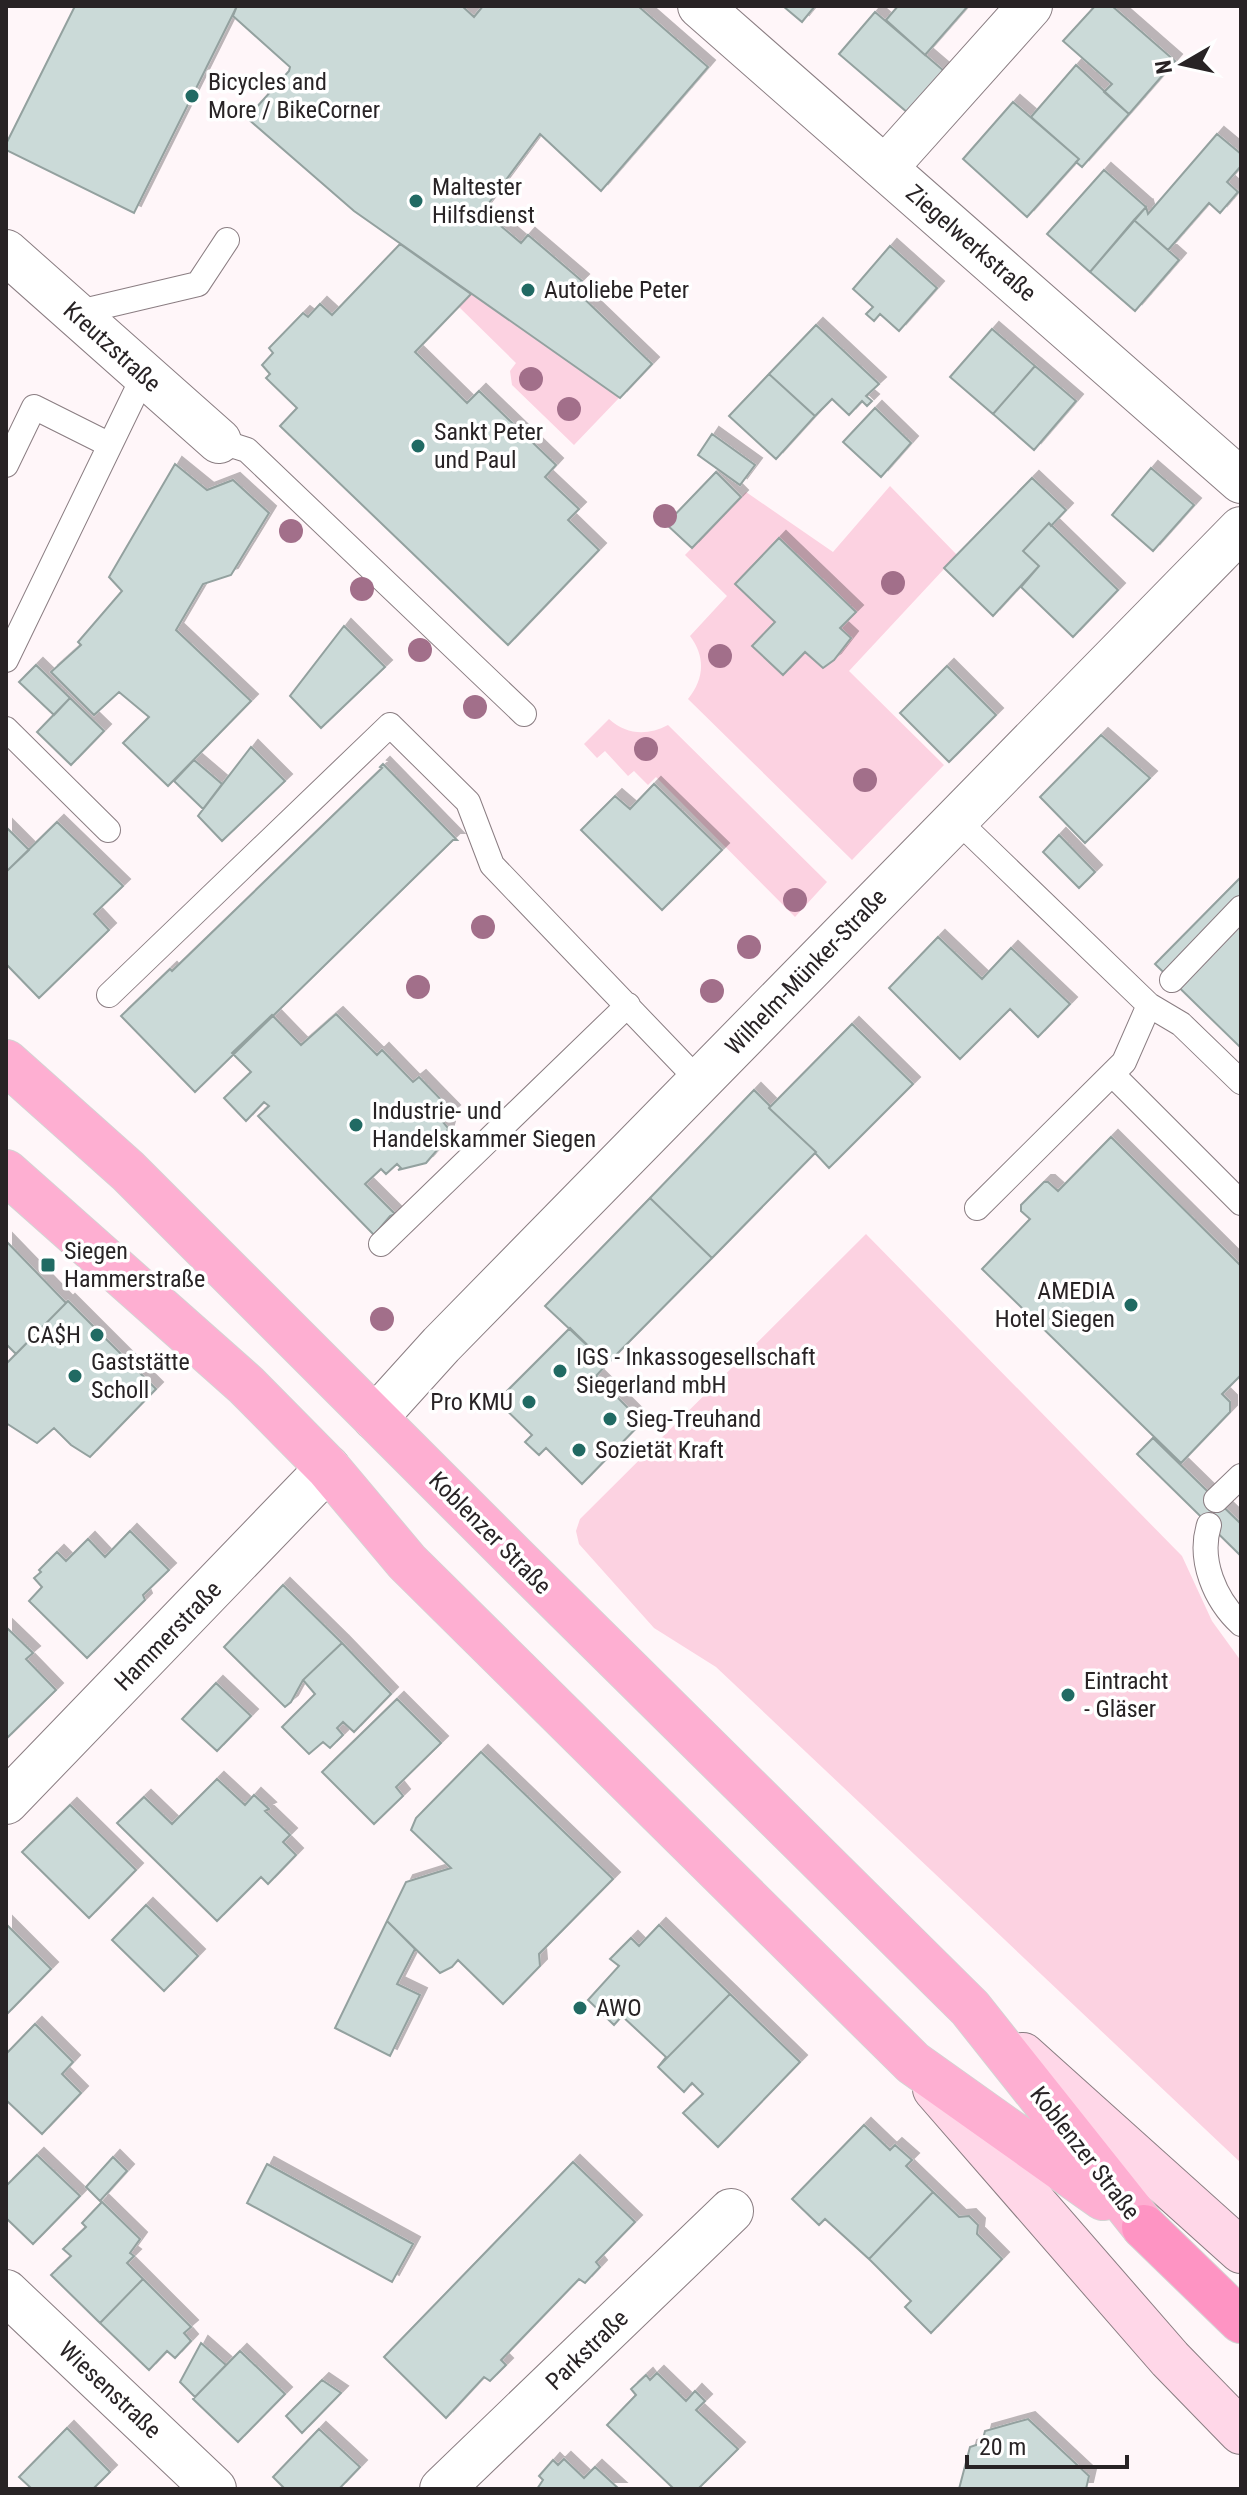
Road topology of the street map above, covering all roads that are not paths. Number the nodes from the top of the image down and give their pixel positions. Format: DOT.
graph roads {
  1 [pos="700,6"];
  2 [pos="1030,6"];
  3 [pos="885,168"];
  4 [pos="227,240"];
  5 [pos="6,252"];
  6 [pos="75,313"];
  7 [pos="144,375"];
  8 [pos="219,441"];
  9 [pos="110,445"];
  10 [pos="6,465"];
  11 [pos="1241,481"];
  12 [pos="1241,529"];
  13 [pos="6,660"];
  14 [pos="524,714"];
  15 [pos="6,729"];
  16 [pos="956,819"];
  17 [pos="108,830"];
  18 [pos="1241,908"];
  19 [pos="1172,980"];
  20 [pos="109,995"];
  21 [pos="628,1005"];
  22 [pos="1149,1005"];
  23 [pos="6,1062"];
  24 [pos="1112,1074"];
  25 [pos="699,1081"];
  26 [pos="1241,1082"];
  27 [pos="6,1172"];
  28 [pos="1241,1203"];
  29 [pos="977,1208"];
  30 [pos="381,1244"];
  31 [pos="375,1418"];
  32 [pos="328,1468"];
  33 [pos="1241,1476"];
  34 [pos="1216,1500"];
  35 [pos="1209,1525"];
  36 [pos="1241,1624"];
  37 [pos="6,1802"];
  38 [pos="970,2008"];
  39 [pos="913,2063"];
  40 [pos="731,2211"];
  41 [pos="1144,2227"];
  42 [pos="1241,2251"];
  43 [pos="6,2292"];
  44 [pos="1241,2321"];
  45 [pos="1241,2432"];
  46 [pos="214,2489"];
  47 [pos="442,2489"];
  1 -- 3 [label="street, Ziegelwerkstraße"];
  2 -- 3 [label="street"];
  3 -- 11 [label="street, Ziegelwerkstraße"];
  4 -- 6 [label="lane"];
  5 -- 6 [label="street, Kreutzstraße"];
  6 -- 7 [label="street, Kreutzstraße"];
  7 -- 8 [label="street, Kreutzstraße"];
  7 -- 9 [label="lane"];
  8 -- 14 [label="lane"];
  9 -- 10 [label="lane"];
  9 -- 13 [label="lane"];
  12 -- 16 [label="street, Wilhelm-Münker-Straße"];
  15 -- 17 [label="lane"];
  16 -- 22 [label="lane"];
  16 -- 25 [label="street, Wilhelm-Münker-Straße"];
  18 -- 19 [label="lane"];
  20 -- 21 [label="lane"];
  21 -- 25 [label="lane"];
  21 -- 30 [label="lane"];
  22 -- 24 [label="lane"];
  22 -- 26 [label="lane"];
  23 -- 31 [label="main road, Koblenzer Straße"];
  24 -- 28 [label="lane"];
  24 -- 29 [label="lane"];
  25 -- 31 [label="street, Wilhelm-Münker-Straße"];
  27 -- 32 [label="main road, Koblenzer Straße"];
  31 -- 32 [label="main road"];
  31 -- 38 [label="main road, Koblenzer Straße"];
  32 -- 37 [label="street, Hammerstraße"];
  32 -- 39 [label="main road, Koblenzer Straße"];
  33 -- 34 [label="lane"];
  35 -- 36 [label="lane"];
  38 -- 41 [label="main road, Koblenzer Straße"];
  38 -- 42 [label="main road, Koblenzer Straße"];
  39 -- 41 [label="main road, Koblenzer Straße"];
  39 -- 45 [label="main road, Koblenzer Straße"];
  40 -- 47 [label="street, Parkstraße"];
  41 -- 44 [label="highway"];
  43 -- 46 [label="street, Wiesenstraße"];
}
